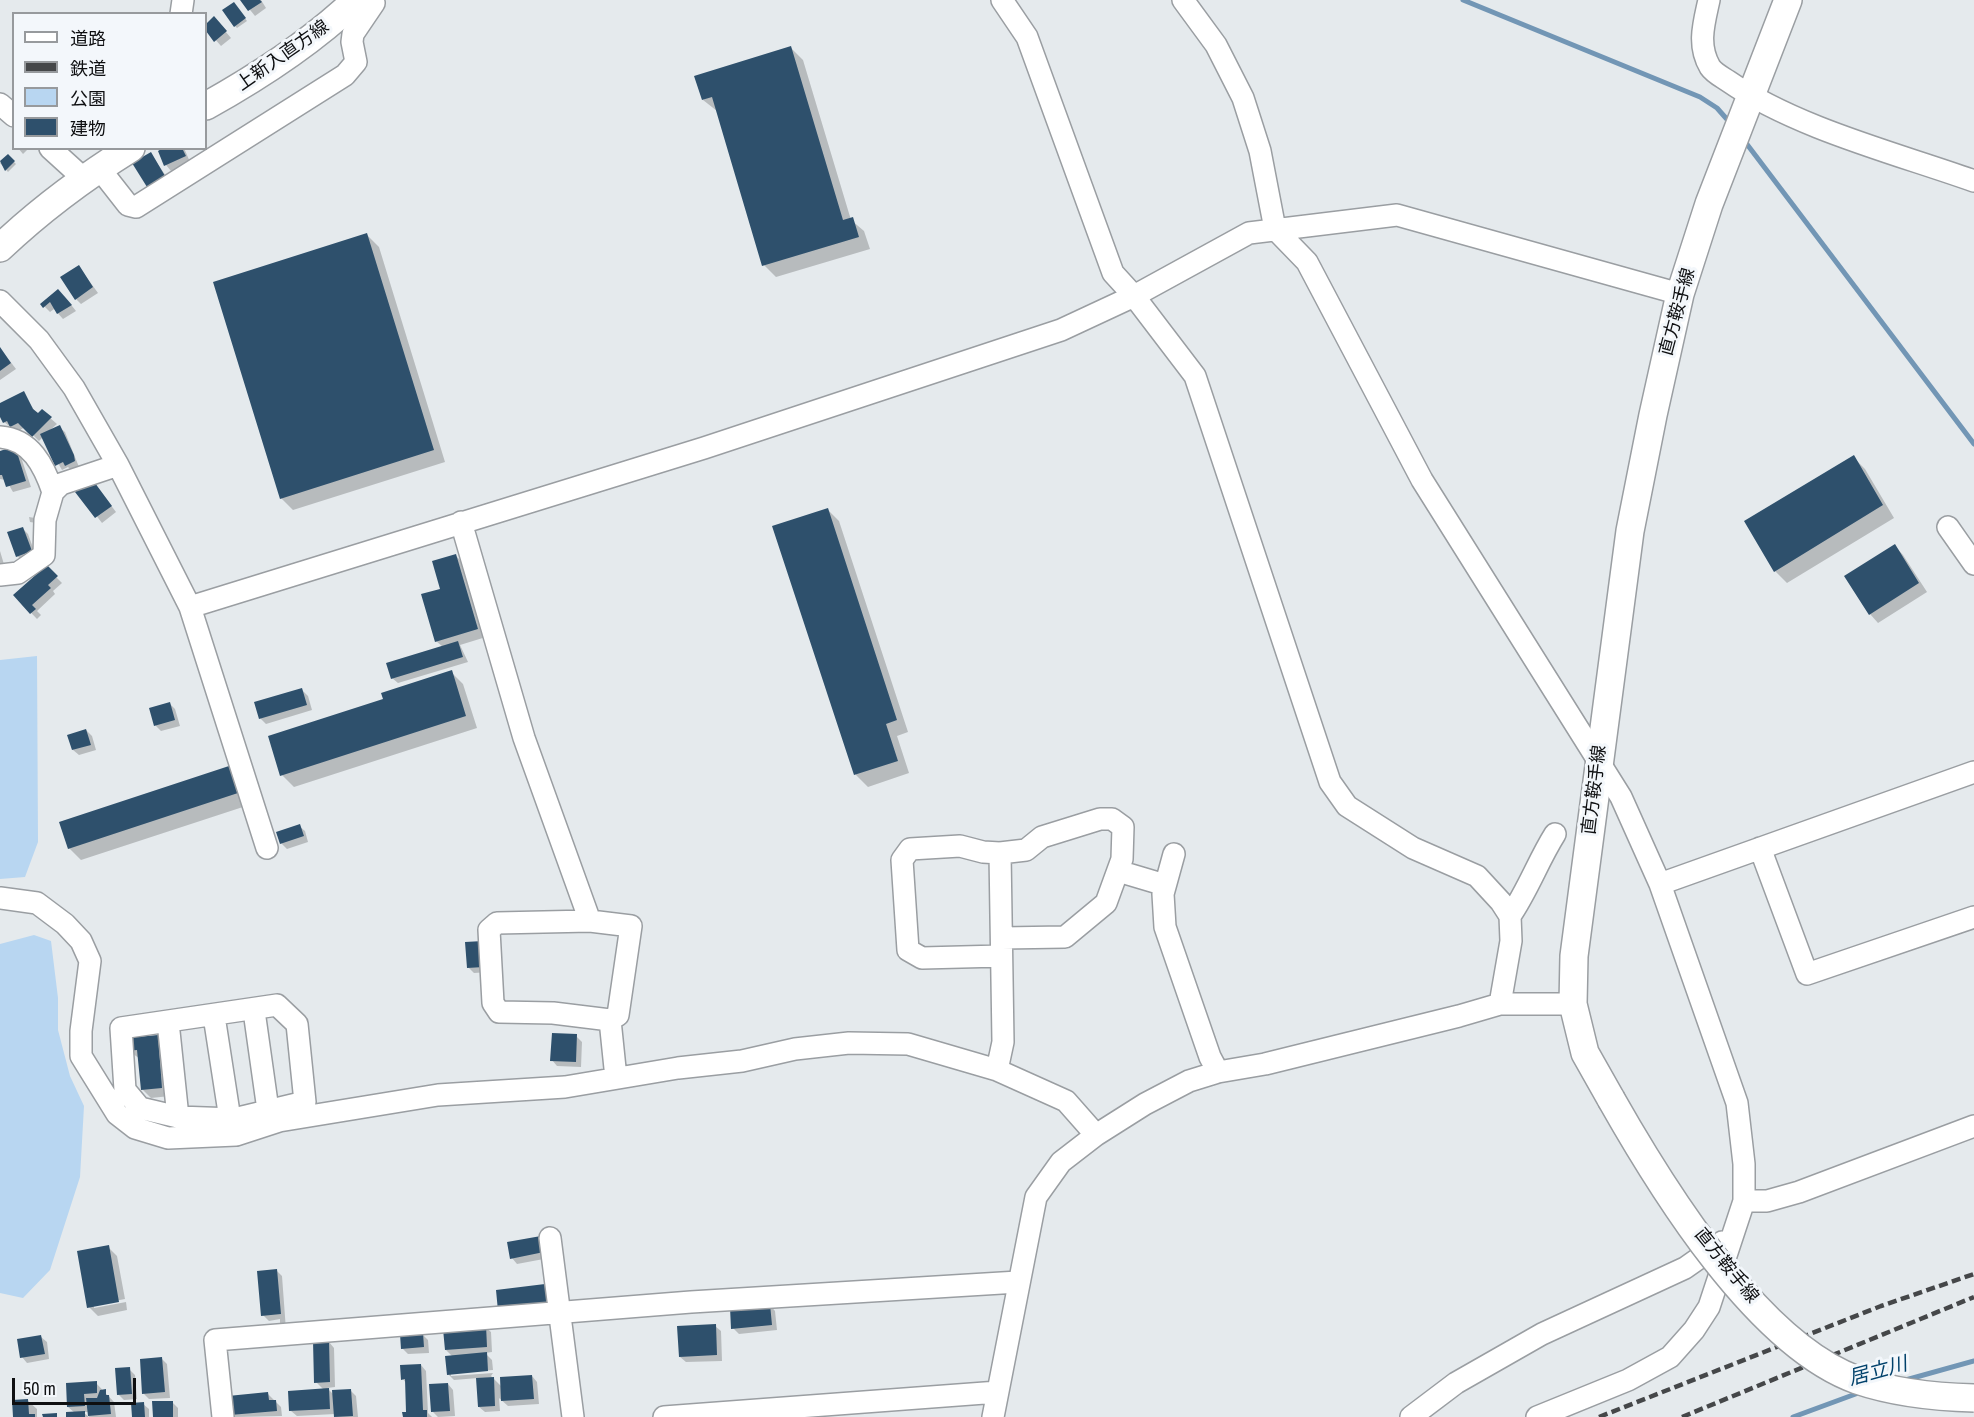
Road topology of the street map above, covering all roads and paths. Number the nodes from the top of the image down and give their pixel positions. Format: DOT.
graph roads {
  1 [pos="356,0"];
  2 [pos="373,0"];
  3 [pos="1002,0"];
  4 [pos="1184,0"];
  5 [pos="1708,0"];
  6 [pos="1788,0"];
  7 [pos="1750,96"];
  8 [pos="0,104"];
  9 [pos="207,105"];
  10 [pos="12,114"];
  11 [pos="53,150"];
  12 [pos="128,150"];
  13 [pos="91,173"];
  14 [pos="1974,181"];
  15 [pos="1275,229"];
  16 [pos="0,248"];
  17 [pos="1680,294"];
  18 [pos="1134,296"];
  19 [pos="0,300"];
  20 [pos="0,437"];
  21 [pos="118,465"];
  22 [pos="53,492"];
  23 [pos="461,522"];
  24 [pos="1948,527"];
  25 [pos="1974,564"];
  26 [pos="0,575"];
  27 [pos="190,607"];
  28 [pos="1598,761"];
  29 [pos="1974,772"];
  30 [pos="1556,834"];
  31 [pos="267,848"];
  32 [pos="1760,848"];
  33 [pos="1000,853"];
  34 [pos="1174,854"];
  35 [pos="1118,871"];
  36 [pos="1660,884"];
  37 [pos="1165,885"];
  38 [pos="0,898"];
  39 [pos="1510,916"];
  40 [pos="1974,917"];
  41 [pos="590,921"];
  42 [pos="1001,947"];
  43 [pos="1500,1004"];
  44 [pos="1573,1004"];
  45 [pos="254,1011"];
  46 [pos="214,1016"];
  47 [pos="610,1020"];
  48 [pos="168,1022"];
  49 [pos="997,1070"];
  50 [pos="1218,1072"];
  51 [pos="616,1078"];
  52 [pos="269,1117"];
  53 [pos="178,1118"];
  54 [pos="230,1119"];
  55 [pos="1974,1126"];
  56 [pos="1096,1135"];
  57 [pos="1744,1201"];
  58 [pos="1735,1233"];
  59 [pos="550,1238"];
  60 [pos="1018,1282"];
  61 [pos="558,1314"];
  62 [pos="998,1392"];
  63 [pos="1974,1398"];
  64 [pos="223,1417"];
  65 [pos="573,1417"];
  66 [pos="664,1417"];
  67 [pos="993,1417"];
  68 [pos="1411,1417"];
  69 [pos="1537,1417"];
  1 -- 9 [label="main road, 上新入直方線"];
  2 -- 13 [label="street"];
  3 -- 18 [label="street"];
  4 -- 15 [label="street"];
  5 -- 7 [label="street"];
  6 -- 7 [label="main road, 直方鞍手線"];
  7 -- 14 [label="street"];
  7 -- 17 [label="main road, 直方鞍手線"];
  8 -- 10 [label="street"];
  11 -- 13 [label="street"];
  12 -- 13 [label="main road"];
  13 -- 16 [label="main road"];
  15 -- 17 [label="street"];
  15 -- 18 [label="street"];
  15 -- 28 [label="street"];
  17 -- 28 [label="main road, 直方鞍手線"];
  18 -- 23 [label="street"];
  18 -- 39 [label="street"];
  19 -- 21 [label="street"];
  20 -- 22 [label="street"];
  21 -- 22 [label="street"];
  21 -- 27 [label="street"];
  22 -- 26 [label="street"];
  23 -- 27 [label="street"];
  23 -- 41 [label="street"];
  24 -- 25 [label="street"];
  27 -- 31 [label="street"];
  28 -- 36 [label="street"];
  28 -- 44 [label="main road, 直方鞍手線"];
  29 -- 32 [label="street"];
  30 -- 39 [label="street"];
  32 -- 36 [label="street"];
  32 -- 40 [label="street"];
  33 -- 35 [label="street"];
  33 -- 42 [label="street"];
  33 -- 42 [label="street"];
  34 -- 37 [label="street"];
  35 -- 37 [label="street"];
  35 -- 42 [label="street"];
  36 -- 57 [label="street"];
  37 -- 50 [label="street"];
  38 -- 52 [label="street"];
  39 -- 43 [label="street"];
  41 -- 47 [label="street"];
  41 -- 47 [label="street"];
  42 -- 49 [label="street"];
  43 -- 44 [label="street"];
  43 -- 50 [label="street"];
  44 -- 63 [label="main road, 直方鞍手線, bridge"];
  45 -- 46 [label="street"];
  45 -- 52 [label="street"];
  45 -- 52 [label="street"];
  46 -- 48 [label="street"];
  46 -- 54 [label="street"];
  47 -- 51 [label="street"];
  48 -- 53 [label="street"];
  48 -- 53 [label="street"];
  49 -- 51 [label="street"];
  49 -- 56 [label="street"];
  50 -- 56 [label="street"];
  51 -- 52 [label="street"];
  52 -- 54 [label="street"];
  53 -- 54 [label="street"];
  55 -- 57 [label="street"];
  56 -- 60 [label="street"];
  57 -- 58 [label="street"];
  58 -- 68 [label="street"];
  58 -- 69 [label="street"];
  59 -- 61 [label="street"];
  60 -- 61 [label="street"];
  60 -- 62 [label="street"];
  61 -- 64 [label="street"];
  61 -- 65 [label="street"];
  62 -- 66 [label="street"];
  62 -- 67 [label="street"];
}
